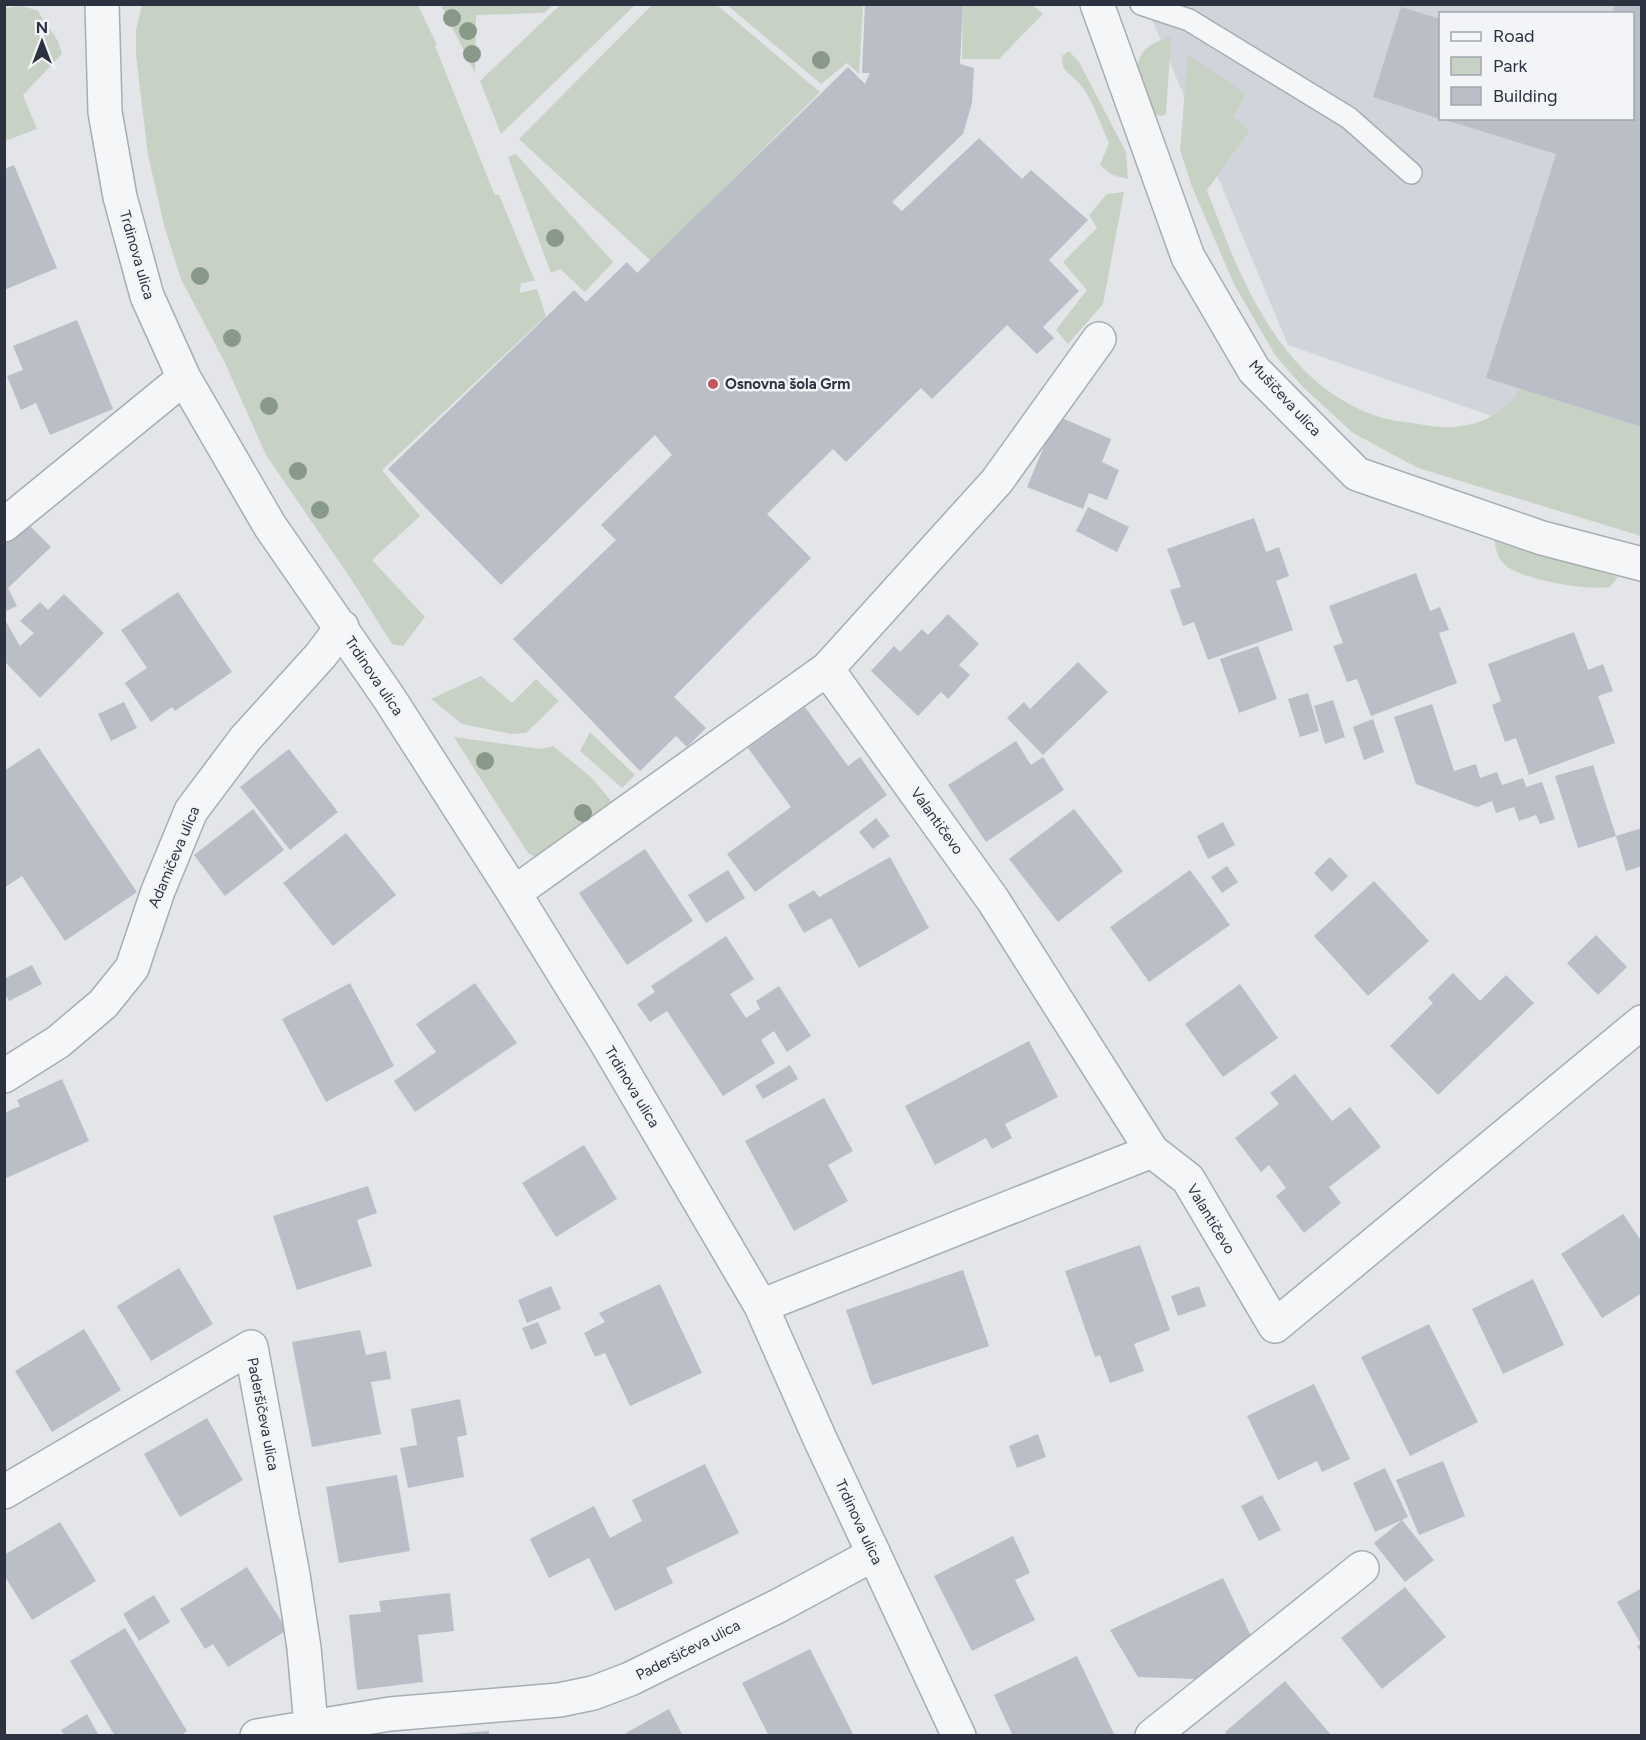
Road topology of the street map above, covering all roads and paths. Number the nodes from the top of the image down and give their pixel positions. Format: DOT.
graph roads {
  1 [pos="102,4"];
  2 [pos="1097,4"];
  3 [pos="1141,4"];
  4 [pos="1411,173"];
  5 [pos="1099,339"];
  6 [pos="184,378"];
  7 [pos="4,525"];
  8 [pos="1641,564"];
  9 [pos="342,627"];
  10 [pos="827,669"];
  11 [pos="514,893"];
  12 [pos="1641,1022"];
  13 [pos="4,1076"];
  14 [pos="1152,1151"];
  15 [pos="761,1306"];
  16 [pos="4,1492"];
  17 [pos="874,1554"];
  18 [pos="1362,1568"];
  19 [pos="312,1731"];
  20 [pos="257,1736"];
  21 [pos="959,1736"];
  22 [pos="1152,1736"];
  1 -- 6 [label="street, Trdinova ulica"];
  2 -- 8 [label="street, Mušičeva ulica"];
  3 -- 4 [label="lane"];
  5 -- 10 [label="street"];
  6 -- 7 [label="street"];
  6 -- 9 [label="street, Trdinova ulica"];
  9 -- 11 [label="street, Trdinova ulica"];
  9 -- 13 [label="street, Adamičeva ulica"];
  10 -- 11 [label="street"];
  10 -- 14 [label="street, Valantičevo"];
  11 -- 15 [label="street, Trdinova ulica"];
  12 -- 14 [label="street, Valantičevo"];
  14 -- 15 [label="street"];
  15 -- 17 [label="street, Trdinova ulica"];
  16 -- 19 [label="street, Paderšičeva ulica"];
  17 -- 19 [label="street, Paderšičeva ulica"];
  17 -- 21 [label="street, Trdinova ulica"];
  18 -- 22 [label="street"];
  19 -- 20 [label="street, Paderšičeva ulica"];
}
